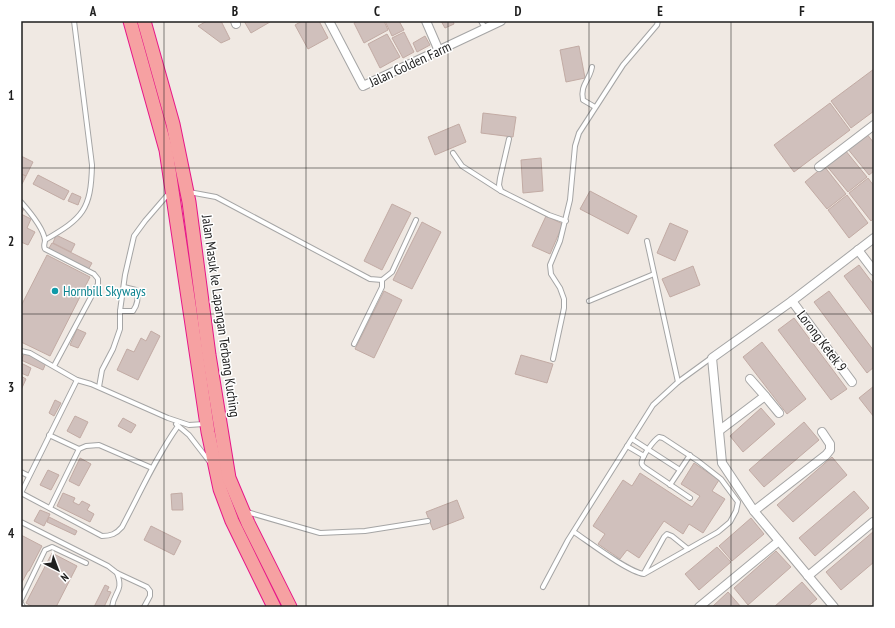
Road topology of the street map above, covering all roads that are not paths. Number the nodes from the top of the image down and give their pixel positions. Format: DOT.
graph roads {
  1 [pos="74,21"];
  2 [pos="130,21"];
  3 [pos="144,21"];
  4 [pos="329,21"];
  5 [pos="426,21"];
  6 [pos="658,21"];
  7 [pos="496,22"];
  8 [pos="483,25"];
  9 [pos="440,51"];
  10 [pos="592,67"];
  11 [pos="596,107"];
  12 [pos="874,124"];
  13 [pos="509,139"];
  14 [pos="453,153"];
  15 [pos="818,167"];
  16 [pos="172,190"];
  17 [pos="187,191"];
  18 [pos="501,192"];
  19 [pos="21,202"];
  20 [pos="416,220"];
  21 [pos="566,221"];
  22 [pos="874,238"];
  23 [pos="45,240"];
  24 [pos="647,241"];
  25 [pos="858,250"];
  26 [pos="874,271"];
  27 [pos="654,274"];
  28 [pos="382,280"];
  29 [pos="124,287"];
  30 [pos="589,301"];
  31 [pos="792,301"];
  32 [pos="120,311"];
  33 [pos="354,344"];
  34 [pos="21,352"];
  35 [pos="712,358"];
  36 [pos="553,359"];
  37 [pos="54,366"];
  38 [pos="750,379"];
  39 [pos="77,380"];
  40 [pos="678,382"];
  41 [pos="852,382"];
  42 [pos="99,387"];
  43 [pos="764,396"];
  44 [pos="780,413"];
  45 [pos="168,418"];
  46 [pos="207,424"];
  47 [pos="178,426"];
  48 [pos="720,430"];
  49 [pos="822,432"];
  50 [pos="49,435"];
  51 [pos="632,439"];
  52 [pos="627,446"];
  53 [pos="79,449"];
  54 [pos="649,449"];
  55 [pos="690,455"];
  56 [pos="644,456"];
  57 [pos="152,468"];
  58 [pos="214,468"];
  59 [pos="680,470"];
  60 [pos="21,472"];
  61 [pos="29,476"];
  62 [pos="670,485"];
  63 [pos="21,493"];
  64 [pos="690,498"];
  65 [pos="50,508"];
  66 [pos="242,511"];
  67 [pos="754,511"];
  68 [pos="21,522"];
  69 [pos="428,522"];
  70 [pos="873,522"];
  71 [pos="574,532"];
  72 [pos="779,541"];
  73 [pos="688,549"];
  74 [pos="86,563"];
  75 [pos="117,573"];
  76 [pos="644,574"];
  77 [pos="808,576"];
  78 [pos="543,587"];
  79 [pos="266,590"];
  80 [pos="21,602"];
  81 [pos="833,606"];
  82 [pos="23,607"];
  83 [pos="112,607"];
  84 [pos="144,607"];
  85 [pos="265,607"];
  86 [pos="274,607"];
  87 [pos="290,607"];
  88 [pos="699,607"];
  1 -- 23 [label="lane"];
  2 -- 16 [label="highway, Jalan Masuk ke Lapangan Terbang Kuching"];
  3 -- 17 [label="highway, Jalan Masuk ke Lapangan Terbang Kuching"];
  4 -- 9 [label="street, Jalan Golden Farm"];
  5 -- 9 [label="street"];
  6 -- 11 [label="lane"];
  7 -- 8 [label="street, Jalan Golden Farm"];
  8 -- 9 [label="street, Jalan Golden Farm"];
  10 -- 11 [label="lane"];
  11 -- 21 [label="lane"];
  12 -- 15 [label="street"];
  13 -- 18 [label="lane"];
  14 -- 18 [label="lane"];
  16 -- 29 [label="lane"];
  16 -- 46 [label="highway, Jalan Masuk ke Lapangan Terbang Kuching"];
  17 -- 28 [label="lane"];
  17 -- 66 [label="highway, Jalan Masuk ke Lapangan Terbang Kuching"];
  18 -- 21 [label="lane"];
  19 -- 23 [label="lane"];
  20 -- 28 [label="lane"];
  21 -- 36 [label="lane"];
  22 -- 25 [label="street"];
  23 -- 37 [label="lane"];
  24 -- 27 [label="lane"];
  25 -- 26 [label="street"];
  25 -- 31 [label="street"];
  27 -- 30 [label="lane"];
  27 -- 40 [label="lane"];
  28 -- 33 [label="lane"];
  29 -- 32 [label="lane"];
  29 -- 32 [label="lane"];
  31 -- 35 [label="street"];
  31 -- 41 [label="street, Lorong Ketek 9"];
  32 -- 42 [label="lane"];
  34 -- 37 [label="lane"];
  35 -- 40 [label="lane"];
  35 -- 48 [label="street"];
  37 -- 39 [label="lane"];
  38 -- 43 [label="street"];
  39 -- 42 [label="lane"];
  39 -- 50 [label="lane"];
  40 -- 51 [label="lane"];
  42 -- 45 [label="lane"];
  43 -- 44 [label="street"];
  43 -- 48 [label="street"];
  45 -- 46 [label="lane"];
  45 -- 47 [label="lane"];
  46 -- 58 [label="highway, Jalan Masuk ke Lapangan Terbang Kuching"];
  47 -- 57 [label="lane"];
  47 -- 58 [label="lane"];
  48 -- 67 [label="street"];
  49 -- 67 [label="street"];
  50 -- 53 [label="lane"];
  50 -- 61 [label="lane"];
  51 -- 52 [label="lane"];
  51 -- 54 [label="lane"];
  52 -- 56 [label="lane"];
  52 -- 71 [label="lane"];
  53 -- 57 [label="lane"];
  53 -- 65 [label="lane"];
  54 -- 55 [label="lane"];
  54 -- 56 [label="lane"];
  54 -- 59 [label="lane"];
  55 -- 59 [label="lane"];
  55 -- 73 [label="lane"];
  56 -- 62 [label="lane"];
  57 -- 65 [label="lane"];
  58 -- 79 [label="highway, Jalan Masuk ke Lapangan Terbang Kuching"];
  59 -- 62 [label="lane"];
  60 -- 61 [label="lane"];
  61 -- 63 [label="lane"];
  62 -- 64 [label="lane"];
  63 -- 65 [label="lane"];
  66 -- 69 [label="lane"];
  66 -- 87 [label="highway, Jalan Masuk ke Lapangan Terbang Kuching"];
  67 -- 72 [label="street"];
  68 -- 75 [label="lane"];
  70 -- 77 [label="street"];
  71 -- 76 [label="lane"];
  71 -- 78 [label="lane"];
  72 -- 77 [label="street"];
  72 -- 88 [label="street"];
  73 -- 76 [label="lane"];
  73 -- 76 [label="lane"];
  74 -- 80 [label="lane"];
  75 -- 83 [label="lane"];
  75 -- 84 [label="lane"];
  77 -- 81 [label="street"];
  79 -- 85 [label="highway"];
  79 -- 86 [label="highway, Jalan Masuk ke Lapangan Terbang Kuching"];
  80 -- 82 [label="lane"];
}
